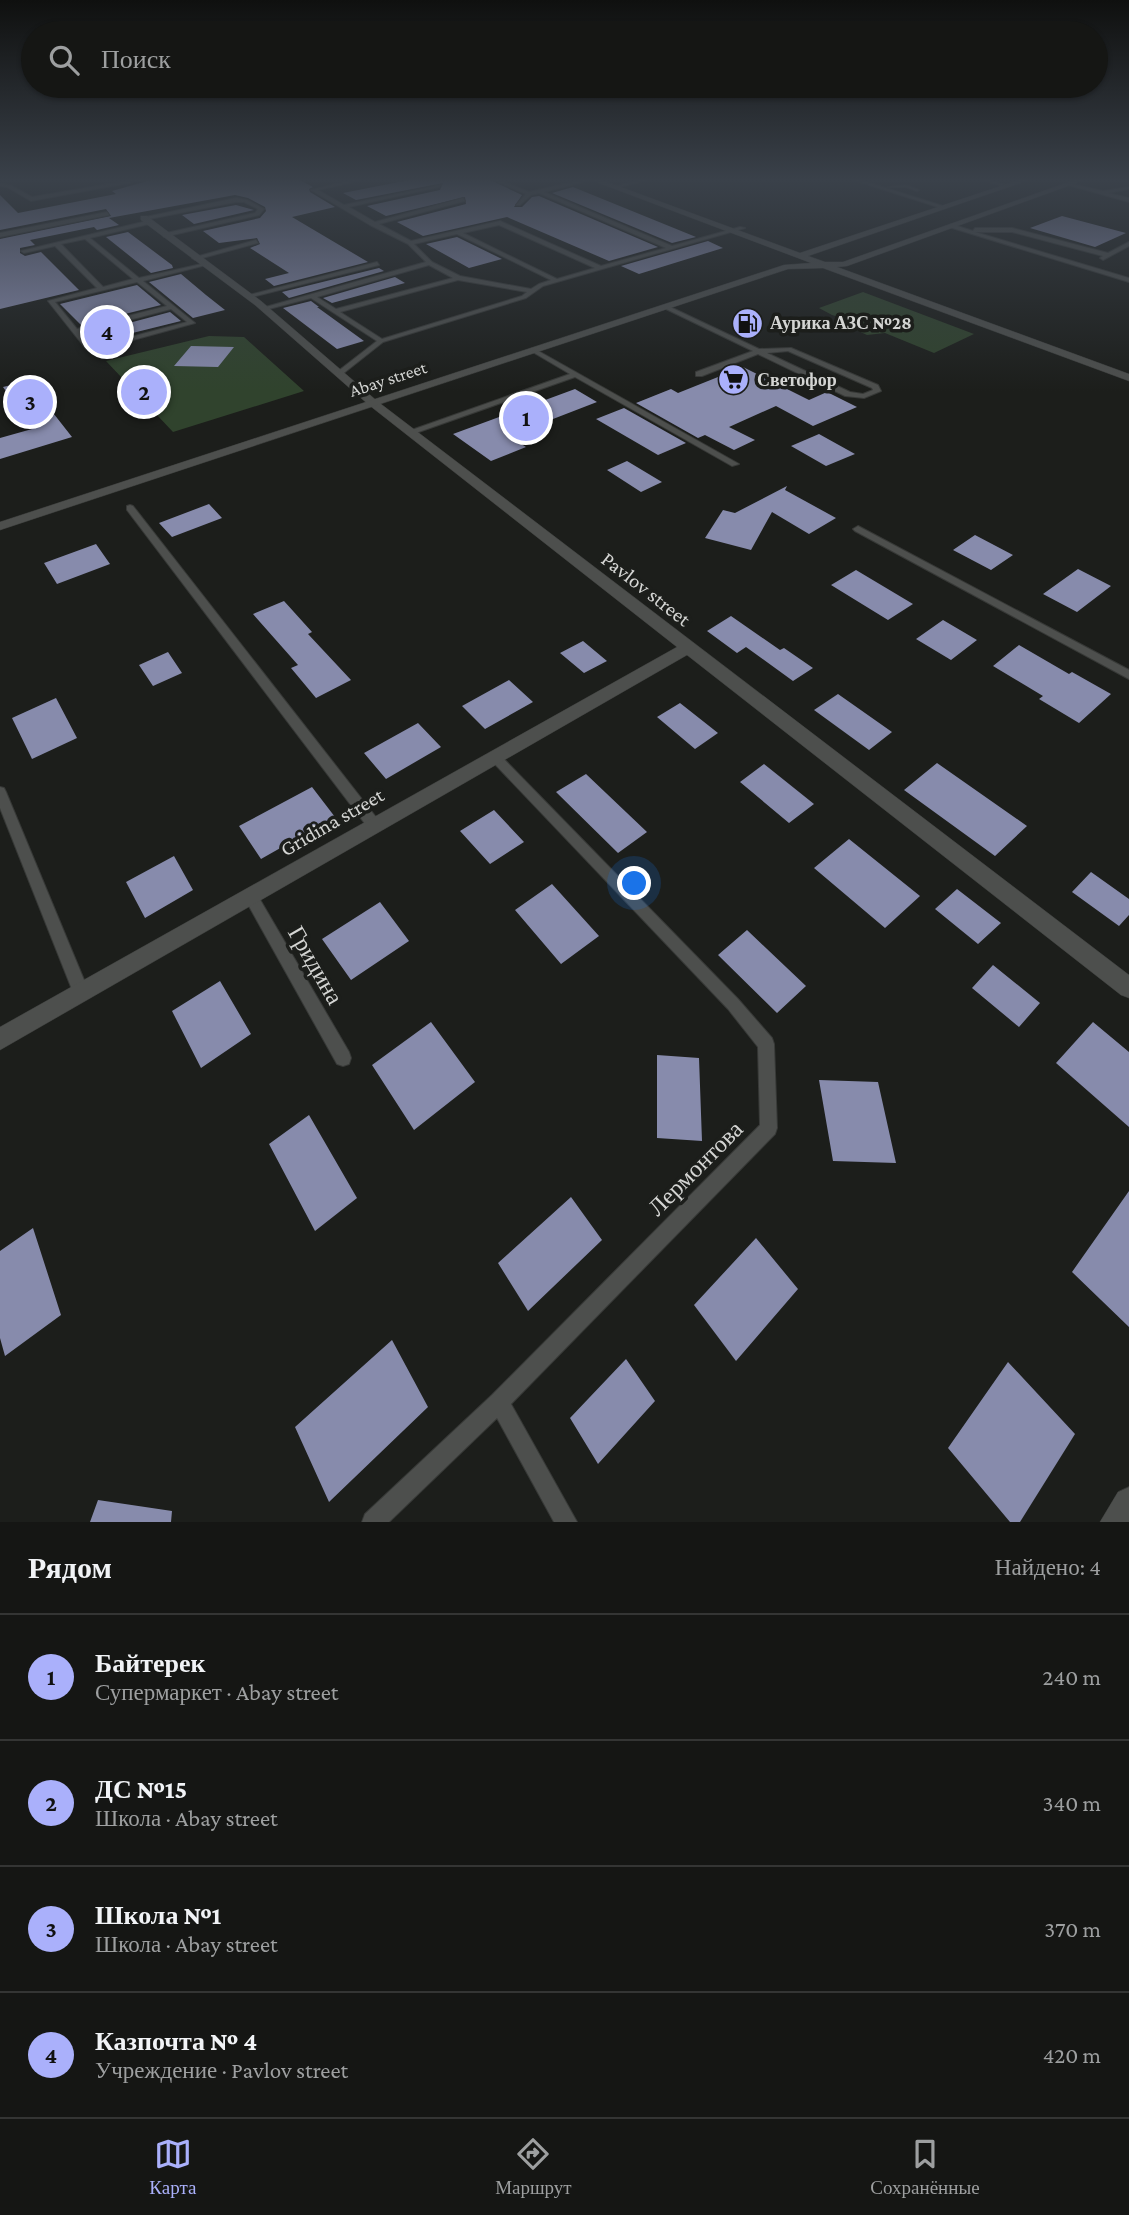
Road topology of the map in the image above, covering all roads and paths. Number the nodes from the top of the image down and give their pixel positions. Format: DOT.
graph roads {
  1 [pos="33,249"];
  2 [pos="62,249"];
  3 [pos="101,249"];
  4 [pos="183,249"];
  5 [pos="237,249"];
  6 [pos="416,249"];
  7 [pos="492,249"];
  8 [pos="558,249"];
  9 [pos="668,249"];
  10 [pos="779,249"];
  11 [pos="801,249"];
  12 [pos="818,249"];
  13 [pos="886,249"];
  14 [pos="1027,249"];
  15 [pos="1085,249"];
  16 [pos="1119,249"];
  17 [pos="24,251"];
  18 [pos="809,252"];
  19 [pos="1108,255"];
  20 [pos="798,256"];
  21 [pos="199,261"];
  22 [pos="430,262"];
  23 [pos="377,264"];
  24 [pos="844,264"];
  25 [pos="827,266"];
  26 [pos="787,267"];
  27 [pos="601,268"];
  28 [pos="1094,270"];
  29 [pos="458,278"];
  30 [pos="138,280"];
  31 [pos="1129,280"];
  32 [pos="557,281"];
  33 [pos="102,289"];
  34 [pos="533,291"];
  35 [pos="248,296"];
  36 [pos="312,296"];
  37 [pos="172,307"];
  38 [pos="666,307"];
  39 [pos="265,308"];
  40 [pos="335,311"];
  41 [pos="75,332"];
  42 [pos="381,341"];
  43 [pos="533,350"];
  44 [pos="759,351"];
  45 [pos="1129,370"];
  46 [pos="340,374"];
  47 [pos="577,374"];
  48 [pos="699,374"];
  49 [pos="1129,379"];
  50 [pos="373,403"];
  51 [pos="410,432"];
  52 [pos="735,464"];
  53 [pos="130,508"];
  54 [pos="0,526"];
  55 [pos="858,529"];
  56 [pos="687,648"];
  57 [pos="1129,676"];
  58 [pos="494,756"];
  59 [pos="0,792"];
  60 [pos="374,825"];
  61 [pos="250,895"];
  62 [pos="1129,988"];
  63 [pos="81,992"];
  64 [pos="0,1039"];
  65 [pos="343,1058"];
  66 [pos="499,1402"];
  67 [pos="1129,1503"];
  68 [pos="373,1522"];
  69 [pos="566,1522"];
  70 [pos="1116,1522"];
  1 -- 17 [label="lane"];
  2 -- 33 [label="lane"];
  3 -- 30 [label="lane"];
  4 -- 21 [label="main road, Pavlov street"];
  5 -- 21 [label="lane"];
  6 -- 22 [label="lane"];
  7 -- 32 [label="lane"];
  8 -- 27 [label="lane"];
  9 -- 27 [label="lane"];
  10 -- 20 [label="main road"];
  11 -- 18 [label="main road"];
  12 -- 18 [label="main road, Abay street"];
  13 -- 24 [label="main road, Abay street"];
  14 -- 28 [label="lane"];
  15 -- 19 [label="lane"];
  16 -- 19 [label="lane"];
  18 -- 20 [label="main road, Abay street"];
  18 -- 24 [label="main road"];
  19 -- 28 [label="lane"];
  20 -- 25 [label="main road"];
  20 -- 26 [label="main road, Abay street"];
  21 -- 30 [label="lane"];
  21 -- 35 [label="main road, Pavlov street"];
  22 -- 29 [label="lane"];
  22 -- 36 [label="lane"];
  23 -- 35 [label="lane"];
  24 -- 25 [label="main road, Abay street"];
  24 -- 45 [label="main road"];
  25 -- 26 [label="main road, Abay street"];
  25 -- 49 [label="main road"];
  26 -- 38 [label="main road, Abay street"];
  27 -- 32 [label="lane"];
  28 -- 31 [label="lane"];
  29 -- 34 [label="lane"];
  29 -- 40 [label="lane"];
  30 -- 33 [label="lane"];
  30 -- 37 [label="lane"];
  32 -- 34 [label="lane"];
  33 -- 41 [label="lane"];
  34 -- 42 [label="lane"];
  35 -- 39 [label="main road, Pavlov street"];
  36 -- 39 [label="lane"];
  36 -- 40 [label="lane"];
  37 -- 41 [label="lane"];
  37 -- 41 [label="lane"];
  38 -- 43 [label="main road, Abay street"];
  38 -- 44 [label="lane"];
  39 -- 46 [label="main road, Pavlov street"];
  40 -- 42 [label="lane"];
  42 -- 46 [label="lane"];
  43 -- 47 [label="lane"];
  43 -- 50 [label="main road, Abay street"];
  44 -- 44 [label="lane"];
  44 -- 48 [label="lane"];
  46 -- 50 [label="main road, Pavlov street"];
  47 -- 51 [label="lane"];
  47 -- 52 [label="lane"];
  50 -- 51 [label="main road, Pavlov street"];
  50 -- 54 [label="main road, Abay street"];
  51 -- 56 [label="main road, Pavlov street"];
  53 -- 60 [label="lane"];
  55 -- 57 [label="lane"];
  56 -- 58 [label="main road, Gridina street"];
  56 -- 62 [label="main road, Pavlov street"];
  58 -- 60 [label="main road, Gridina street"];
  58 -- 66 [label="lane, Лермонтова"];
  59 -- 63 [label="lane"];
  60 -- 61 [label="main road, Gridina street"];
  61 -- 63 [label="main road, Gridina street"];
  61 -- 65 [label="lane, Гридина"];
  63 -- 64 [label="main road, Gridina street"];
  66 -- 68 [label="lane, Лермонтова"];
  66 -- 69 [label="lane"];
  67 -- 70 [label="main road"];
}
